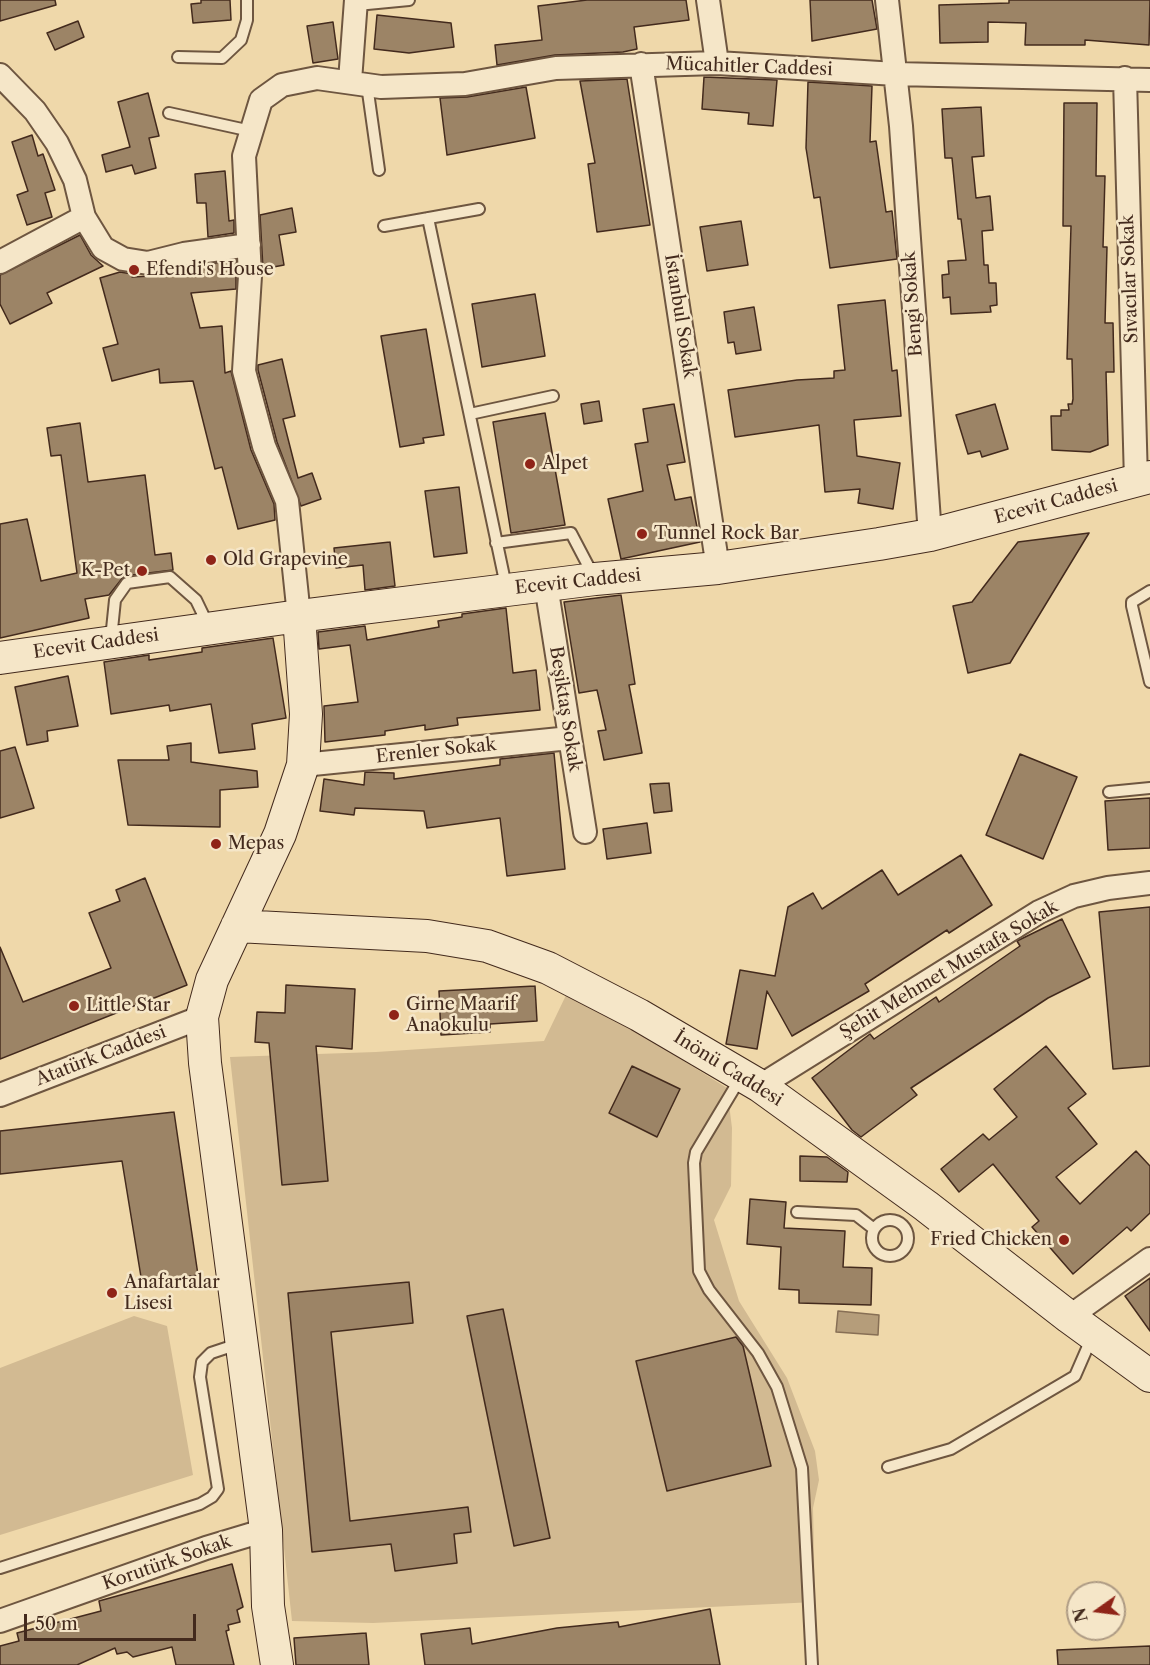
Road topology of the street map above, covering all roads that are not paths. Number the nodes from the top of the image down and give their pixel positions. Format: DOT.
graph roads {
  1 [pos="247,0"];
  2 [pos="409,0"];
  3 [pos="708,0"];
  4 [pos="886,0"];
  5 [pos="357,2"];
  6 [pos="178,57"];
  7 [pos="717,63"];
  8 [pos="641,64"];
  9 [pos="896,74"];
  10 [pos="0,75"];
  11 [pos="1125,78"];
  12 [pos="1150,80"];
  13 [pos="359,83"];
  14 [pos="169,113"];
  15 [pos="251,131"];
  16 [pos="379,170"];
  17 [pos="479,209"];
  18 [pos="84,217"];
  19 [pos="428,218"];
  20 [pos="384,226"];
  21 [pos="249,245"];
  22 [pos="0,262"];
  23 [pos="553,396"];
  24 [pos="470,414"];
  25 [pos="1143,479"];
  26 [pos="930,535"];
  27 [pos="496,543"];
  28 [pos="718,568"];
  29 [pos="595,579"];
  30 [pos="546,585"];
  31 [pos="507,590"];
  32 [pos="1150,591"];
  33 [pos="299,616"];
  34 [pos="210,628"];
  35 [pos="111,642"];
  36 [pos="0,658"];
  37 [pos="1150,682"];
  38 [pos="570,738"];
  39 [pos="303,765"];
  40 [pos="1150,788"];
  41 [pos="1109,792"];
  42 [pos="585,832"];
  43 [pos="1150,883"];
  44 [pos="237,926"];
  45 [pos="202,1017"];
  46 [pos="751,1080"];
  47 [pos="0,1095"];
  48 [pos="900,1206"];
  49 [pos="797,1212"];
  50 [pos="874,1228"];
  51 [pos="1150,1259"];
  52 [pos="1081,1326"];
  53 [pos="242,1343"];
  54 [pos="1150,1376"];
  55 [pos="888,1467"];
  56 [pos="266,1530"];
  57 [pos="0,1568"];
  58 [pos="0,1621"];
  59 [pos="277,1665"];
  60 [pos="812,1665"];
  1 -- 6 [label="lane"];
  2 -- 5 [label="lane"];
  3 -- 7 [label="street"];
  4 -- 9 [label="street, Bengi Sokak"];
  5 -- 13 [label="street"];
  7 -- 8 [label="street, Mücahitler Caddesi"];
  7 -- 9 [label="street, Mücahitler Caddesi"];
  8 -- 13 [label="street, Mücahitler Caddesi"];
  8 -- 28 [label="street, İstanbul Sokak"];
  9 -- 11 [label="street, Mücahitler Caddesi"];
  9 -- 26 [label="street, Bengi Sokak"];
  10 -- 18 [label="street"];
  11 -- 12 [label="street, Mücahitler Caddesi"];
  11 -- 25 [label="street, Sıvacılar Sokak"];
  13 -- 15 [label="street, Mücahitler Caddesi"];
  13 -- 16 [label="lane"];
  14 -- 15 [label="lane"];
  15 -- 21 [label="street, Mücahitler Caddesi"];
  17 -- 19 [label="lane"];
  18 -- 21 [label="street"];
  18 -- 22 [label="street"];
  19 -- 20 [label="lane"];
  19 -- 24 [label="lane"];
  21 -- 33 [label="street, Mücahitler Caddesi"];
  23 -- 24 [label="lane"];
  24 -- 27 [label="lane"];
  25 -- 26 [label="street, Ecevit Caddesi"];
  26 -- 28 [label="street, Ecevit Caddesi"];
  27 -- 29 [label="lane"];
  27 -- 31 [label="lane"];
  28 -- 29 [label="street, Ecevit Caddesi"];
  29 -- 30 [label="street, Ecevit Caddesi"];
  30 -- 31 [label="street, Ecevit Caddesi"];
  30 -- 38 [label="street, Beşiktaş Sokak"];
  31 -- 33 [label="street, Ecevit Caddesi"];
  32 -- 37 [label="lane"];
  33 -- 34 [label="street, Ecevit Caddesi"];
  33 -- 39 [label="street"];
  34 -- 35 [label="street, Ecevit Caddesi"];
  34 -- 35 [label="lane"];
  35 -- 36 [label="street, Ecevit Caddesi"];
  38 -- 39 [label="street, Erenler Sokak"];
  38 -- 42 [label="street, Beşiktaş Sokak"];
  39 -- 44 [label="street"];
  40 -- 41 [label="lane"];
  43 -- 46 [label="street, Şehit Mehmet Mustafa Sokak"];
  44 -- 45 [label="street"];
  44 -- 46 [label="street, İnönü Caddesi"];
  45 -- 47 [label="street, Atatürk Caddesi"];
  45 -- 53 [label="street"];
  46 -- 48 [label="street, İnönü Caddesi"];
  46 -- 60 [label="lane"];
  48 -- 50 [label="lane"];
  48 -- 50 [label="lane"];
  48 -- 52 [label="street, İnönü Caddesi"];
  49 -- 50 [label="lane"];
  51 -- 52 [label="street"];
  52 -- 54 [label="street, İnönü Caddesi"];
  52 -- 55 [label="lane"];
  53 -- 56 [label="street"];
  53 -- 57 [label="lane"];
  56 -- 58 [label="street, Korutürk Sokak"];
  56 -- 59 [label="street"];
}
